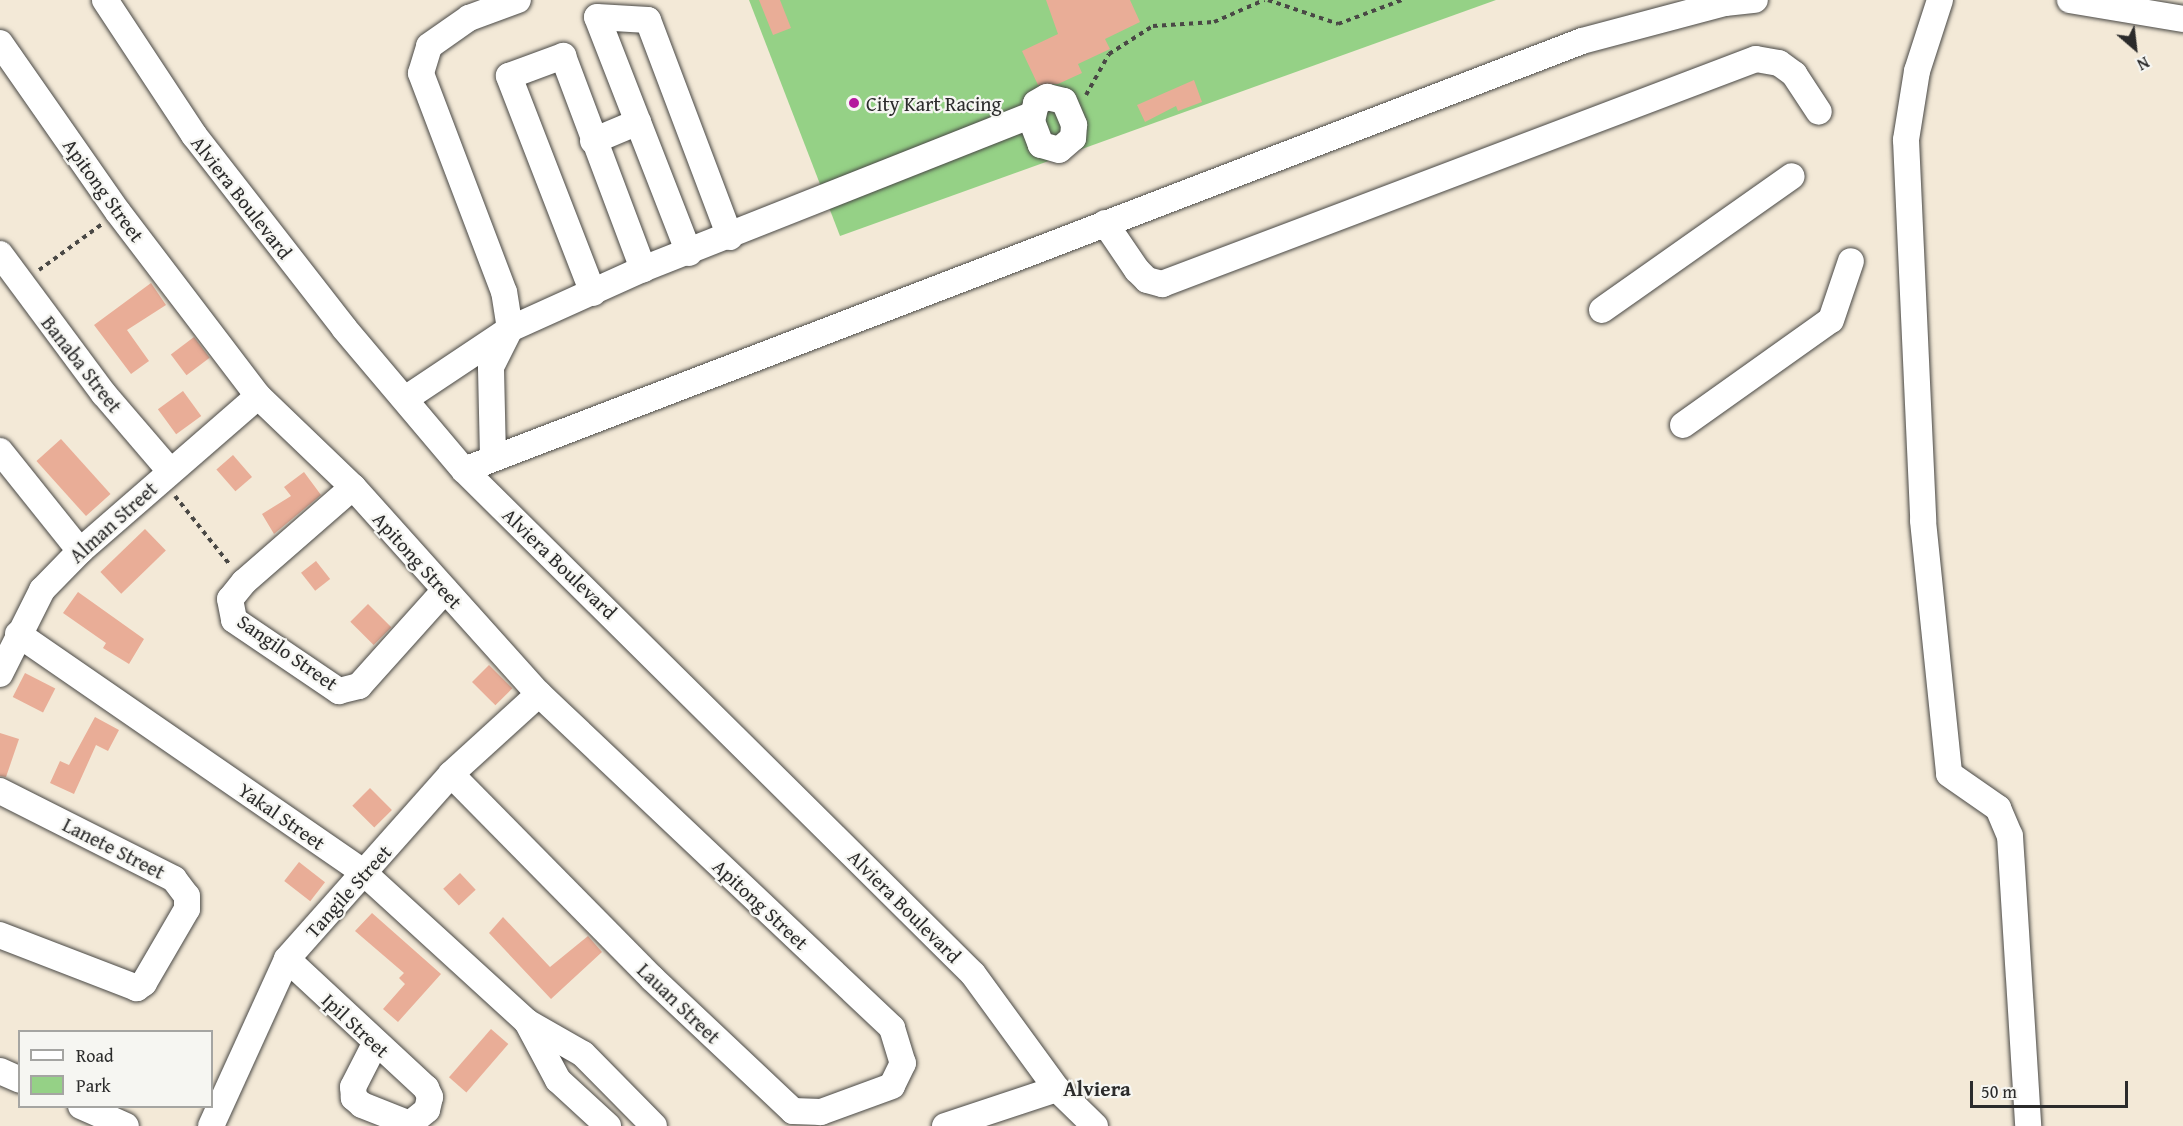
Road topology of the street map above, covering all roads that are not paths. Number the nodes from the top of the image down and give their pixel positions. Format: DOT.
graph roads {
  1 [pos="105,0"];
  2 [pos="518,0"];
  3 [pos="1755,0"];
  4 [pos="1940,0"];
  5 [pos="2070,0"];
  6 [pos="1725,2"];
  7 [pos="2183,19"];
  8 [pos="0,43"];
  9 [pos="1820,112"];
  10 [pos="1031,115"];
  11 [pos="638,122"];
  12 [pos="593,141"];
  13 [pos="1792,176"];
  14 [pos="1105,223"];
  15 [pos="730,237"];
  16 [pos="689,253"];
  17 [pos="0,254"];
  18 [pos="1851,261"];
  19 [pos="643,269"];
  20 [pos="593,293"];
  21 [pos="1602,310"];
  22 [pos="510,329"];
  23 [pos="258,396"];
  24 [pos="405,399"];
  25 [pos="1683,424"];
  26 [pos="0,451"];
  27 [pos="493,457"];
  28 [pos="464,470"];
  29 [pos="170,471"];
  30 [pos="352,487"];
  31 [pos="80,551"];
  32 [pos="445,590"];
  33 [pos="18,634"];
  34 [pos="0,674"];
  35 [pos="539,694"];
  36 [pos="451,774"];
  37 [pos="0,790"];
  38 [pos="364,873"];
  39 [pos="0,934"];
  40 [pos="287,959"];
  41 [pos="527,1022"];
  42 [pos="892,1028"];
  43 [pos="375,1044"];
  44 [pos="0,1071"];
  45 [pos="18,1079"];
  46 [pos="1057,1089"];
  47 [pos="614,1090"];
  48 [pos="83,1108"];
  49 [pos="600,1119"];
  50 [pos="126,1126"];
  51 [pos="211,1126"];
  52 [pos="654,1126"];
  53 [pos="945,1126"];
  54 [pos="1068,1126"];
  55 [pos="1095,1126"];
  56 [pos="2028,1126"];
  1 -- 24 [label="street, Alviera Boulevard"];
  2 -- 22 [label="street"];
  3 -- 6 [label="street"];
  4 -- 56 [label="street"];
  5 -- 7 [label="street"];
  6 -- 14 [label="street"];
  8 -- 23 [label="street, Apitong Street"];
  9 -- 14 [label="street"];
  10 -- 10 [label="street"];
  10 -- 15 [label="street"];
  11 -- 12 [label="street"];
  11 -- 15 [label="street"];
  11 -- 16 [label="street"];
  12 -- 19 [label="street"];
  12 -- 20 [label="street"];
  13 -- 21 [label="street"];
  14 -- 27 [label="street"];
  15 -- 16 [label="street"];
  16 -- 19 [label="street"];
  17 -- 29 [label="street, Banaba Street"];
  18 -- 25 [label="street"];
  19 -- 20 [label="street"];
  20 -- 22 [label="street"];
  22 -- 24 [label="street"];
  22 -- 27 [label="street"];
  23 -- 29 [label="street, Alman Street"];
  23 -- 30 [label="street, Apitong Street"];
  24 -- 28 [label="street, Alviera Boulevard"];
  26 -- 31 [label="street"];
  27 -- 28 [label="street"];
  28 -- 46 [label="street, Alviera Boulevard"];
  29 -- 31 [label="street, Alman Street"];
  30 -- 32 [label="street, Apitong Street"];
  30 -- 32 [label="street, Sangilo Street"];
  31 -- 33 [label="street, Alman Street"];
  32 -- 35 [label="street, Apitong Street"];
  33 -- 34 [label="street, Alman Street"];
  33 -- 38 [label="street, Yakal Street"];
  35 -- 36 [label="street, Tangile Street"];
  35 -- 42 [label="street, Apitong Street"];
  36 -- 38 [label="street, Tangile Street"];
  36 -- 42 [label="street, Lauan Street"];
  37 -- 39 [label="street, Lanete Street"];
  38 -- 40 [label="street, Tangile Street"];
  38 -- 41 [label="street, Yakal Street"];
  40 -- 43 [label="street, Ipil Street"];
  40 -- 51 [label="street, Tangile Street"];
  41 -- 47 [label="street, Yakal Street"];
  41 -- 49 [label="street, Yakal Street"];
  43 -- 43 [label="street, Ipil Street"];
  44 -- 45 [label="street"];
  46 -- 53 [label="street"];
  46 -- 54 [label="street"];
  46 -- 55 [label="street"];
  47 -- 49 [label="street, Yakal Street"];
  47 -- 52 [label="street, Yakal Street"];
  48 -- 50 [label="street"];
}
